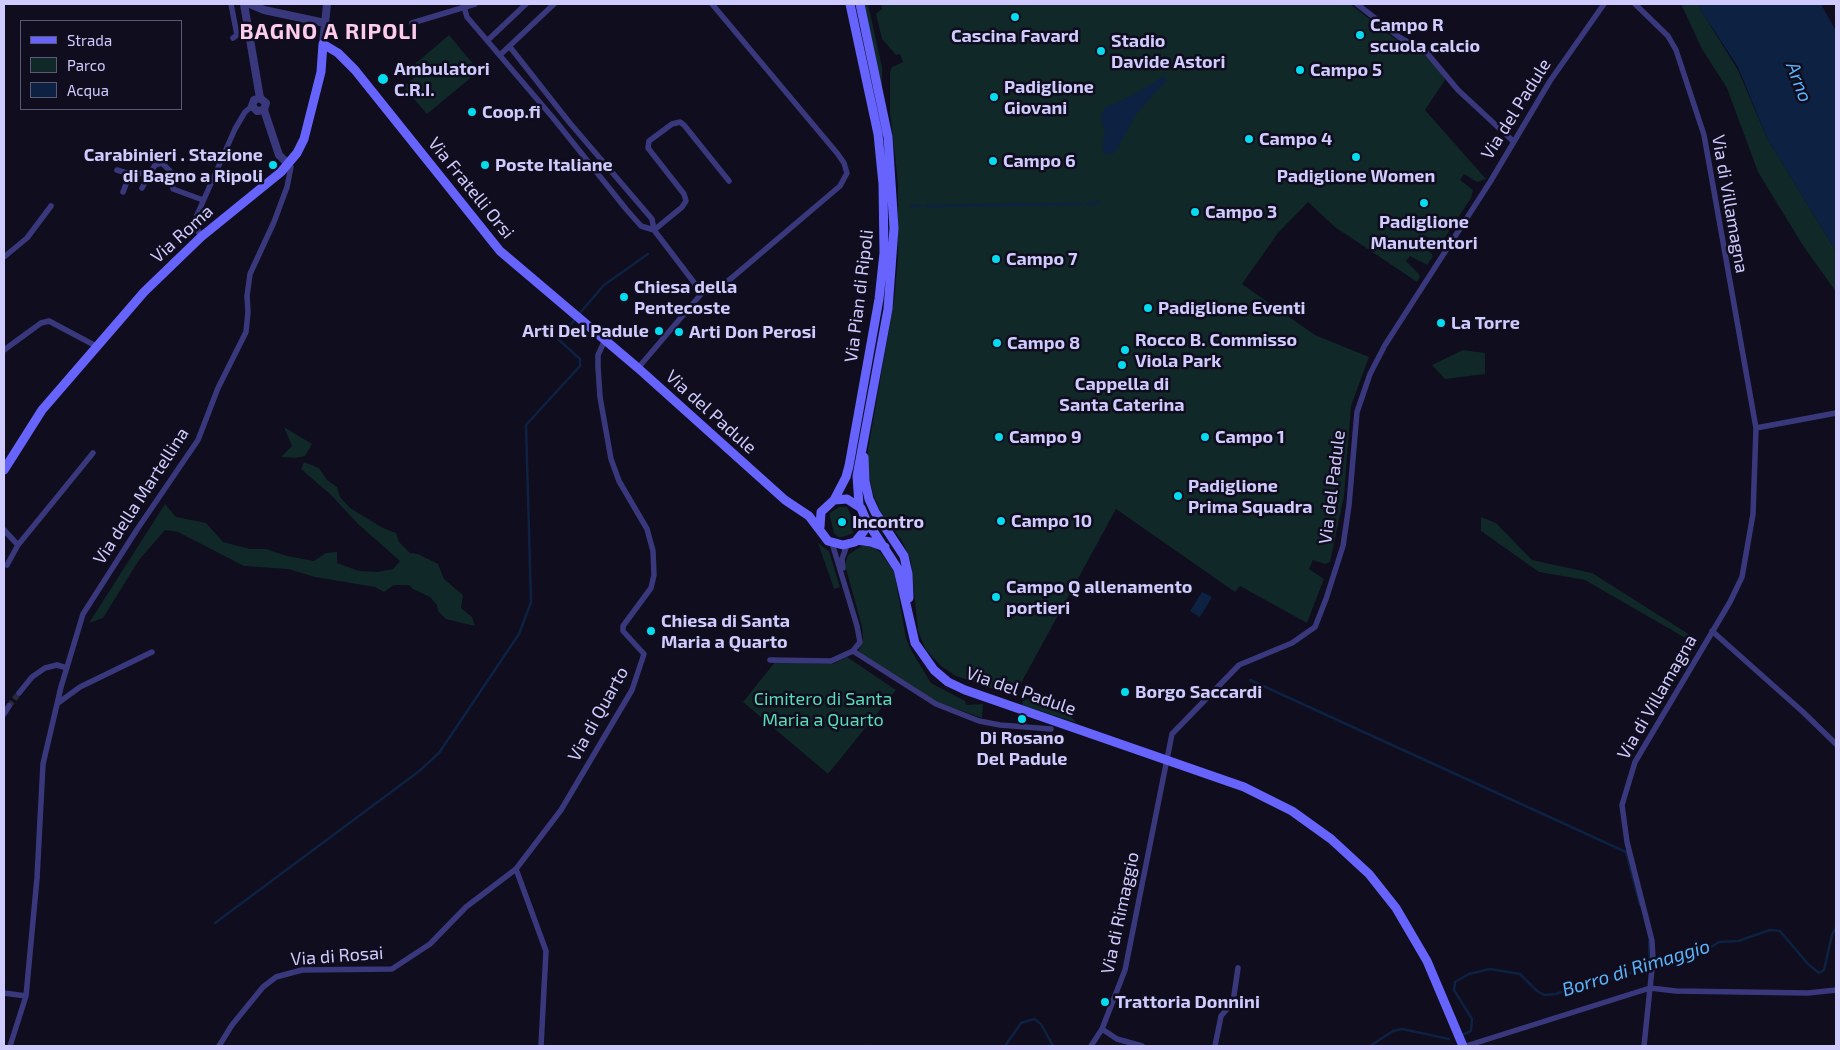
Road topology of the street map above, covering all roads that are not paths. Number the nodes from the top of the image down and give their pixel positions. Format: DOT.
graph roads {
  1 [pos="230,4"];
  2 [pos="244,4"];
  3 [pos="250,4"];
  4 [pos="327,4"];
  5 [pos="475,4"];
  6 [pos="526,4"];
  7 [pos="554,4"];
  8 [pos="712,4"];
  9 [pos="850,4"];
  10 [pos="860,4"];
  11 [pos="1357,4"];
  12 [pos="1604,4"];
  13 [pos="1635,4"];
  14 [pos="464,7"];
  15 [pos="324,22"];
  16 [pos="412,23"];
  17 [pos="233,38"];
  18 [pos="488,40"];
  19 [pos="323,44"];
  20 [pos="510,47"];
  21 [pos="500,56"];
  22 [pos="260,98"];
  23 [pos="252,106"];
  24 [pos="264,110"];
  25 [pos="569,122"];
  26 [pos="562,128"];
  27 [pos="1514,141"];
  28 [pos="288,164"];
  29 [pos="117,170"];
  30 [pos="150,173"];
  31 [pos="130,174"];
  32 [pos="729,181"];
  33 [pos="142,188"];
  34 [pos="123,192"];
  35 [pos="203,200"];
  36 [pos="51,206"];
  37 [pos="654,230"];
  38 [pos="201,237"];
  39 [pos="4,257"];
  40 [pos="702,293"];
  41 [pos="605,340"];
  42 [pos="96,346"];
  43 [pos="5,347"];
  44 [pos="638,368"];
  45 [pos="1836,413"];
  46 [pos="1756,428"];
  47 [pos="864,442"];
  48 [pos="93,453"];
  49 [pos="4,470"];
  50 [pos="834,500"];
  51 [pos="859,505"];
  52 [pos="796,507"];
  53 [pos="823,509"];
  54 [pos="866,520"];
  55 [pos="820,527"];
  56 [pos="4,530"];
  57 [pos="857,540"];
  58 [pos="832,543"];
  59 [pos="18,545"];
  60 [pos="847,545"];
  61 [pos="886,547"];
  62 [pos="7,565"];
  63 [pos="845,582"];
  64 [pos="908,610"];
  65 [pos="1712,631"];
  66 [pos="152,652"];
  67 [pos="851,652"];
  68 [pos="770,660"];
  69 [pos="67,668"];
  70 [pos="19,693"];
  71 [pos="58,704"];
  72 [pos="9,706"];
  73 [pos="4,714"];
  74 [pos="1051,729"];
  75 [pos="1836,744"];
  76 [pos="1167,759"];
  77 [pos="516,869"];
  78 [pos="1238,968"];
  79 [pos="1650,988"];
  80 [pos="1836,990"];
  81 [pos="4,992"];
  82 [pos="26,996"];
  83 [pos="1102,1029"];
  84 [pos="1463,1045"];
  85 [pos="10,1046"];
  86 [pos="219,1046"];
  87 [pos="541,1046"];
  88 [pos="1091,1046"];
  89 [pos="1142,1046"];
  90 [pos="1215,1046"];
  91 [pos="1644,1046"];
  1 -- 17 [label="street"];
  2 -- 22 [label="street"];
  3 -- 15 [label="street"];
  4 -- 15 [label="street, Via Roma"];
  5 -- 14 [label="street"];
  6 -- 18 [label="street"];
  7 -- 20 [label="street"];
  8 -- 40 [label="street"];
  9 -- 50 [label="main road, Via Pian di Ripoli"];
  10 -- 47 [label="main road, Via Pian di Ripoli"];
  11 -- 27 [label="street"];
  12 -- 27 [label="street, Via del Padule"];
  13 -- 46 [label="street, Via di Villamagna"];
  14 -- 16 [label="street"];
  14 -- 18 [label="street"];
  15 -- 19 [label="street, Via Roma"];
  18 -- 21 [label="street"];
  19 -- 28 [label="main road, Via Roma"];
  19 -- 41 [label="main road, Via Fratelli Orsi"];
  20 -- 21 [label="street"];
  20 -- 25 [label="street"];
  21 -- 26 [label="street"];
  22 -- 23 [label="street"];
  22 -- 24 [label="street"];
  23 -- 24 [label="street"];
  23 -- 35 [label="street"];
  24 -- 28 [label="street"];
  25 -- 26 [label="street"];
  25 -- 37 [label="street"];
  26 -- 37 [label="street"];
  27 -- 76 [label="street, Via del Padule"];
  28 -- 38 [label="main road, Via Roma"];
  28 -- 69 [label="street, Via della Martellina"];
  29 -- 31 [label="street"];
  30 -- 31 [label="street"];
  30 -- 33 [label="street"];
  30 -- 35 [label="street"];
  31 -- 34 [label="street"];
  32 -- 37 [label="street"];
  35 -- 38 [label="street"];
  36 -- 39 [label="street"];
  37 -- 40 [label="street"];
  38 -- 42 [label="main road, Via Roma"];
  40 -- 44 [label="street"];
  41 -- 44 [label="main road, Via del Padule"];
  41 -- 77 [label="street, Via di Quarto"];
  42 -- 43 [label="street"];
  42 -- 49 [label="main road, Via Roma"];
  44 -- 52 [label="main road, Via del Padule"];
  45 -- 46 [label="street"];
  46 -- 65 [label="street, Via di Villamagna"];
  47 -- 51 [label="main road, Via Pian di Ripoli"];
  47 -- 64 [label="main road, Via Pian di Ripoli"];
  48 -- 59 [label="street"];
  50 -- 51 [label="main road"];
  50 -- 53 [label="main road"];
  51 -- 54 [label="main road, Via del Padule"];
  52 -- 53 [label="main road"];
  52 -- 55 [label="main road, Via del Padule"];
  53 -- 55 [label="main road"];
  54 -- 57 [label="main road"];
  54 -- 61 [label="main road, Via del Padule"];
  55 -- 58 [label="main road, Via del Padule"];
  56 -- 59 [label="street"];
  57 -- 60 [label="main road"];
  57 -- 61 [label="main road"];
  58 -- 60 [label="main road"];
  58 -- 63 [label="street, Via del Padule"];
  59 -- 62 [label="street"];
  60 -- 63 [label="street, Via del Padule"];
  61 -- 64 [label="main road, Via del Padule"];
  63 -- 67 [label="street, Via del Padule"];
  64 -- 76 [label="main road, Via del Padule"];
  65 -- 75 [label="street"];
  65 -- 79 [label="street, Via di Villamagna"];
  66 -- 71 [label="street"];
  67 -- 68 [label="street"];
  67 -- 74 [label="street, Via del Padule"];
  69 -- 70 [label="street"];
  69 -- 71 [label="street, Via della Martellina"];
  71 -- 82 [label="street, Via della Martellina"];
  72 -- 73 [label="street"];
  76 -- 83 [label="street, Via di Rimaggio"];
  76 -- 84 [label="main road"];
  77 -- 86 [label="street, Via di Rosai"];
  77 -- 87 [label="street"];
  78 -- 90 [label="street"];
  79 -- 80 [label="street"];
  79 -- 84 [label="street"];
  79 -- 91 [label="street, Via di Villamagna"];
  81 -- 82 [label="street"];
  82 -- 85 [label="street, Via della Martellina"];
  83 -- 88 [label="street, Via di Rimaggio"];
  83 -- 89 [label="street"];
}
